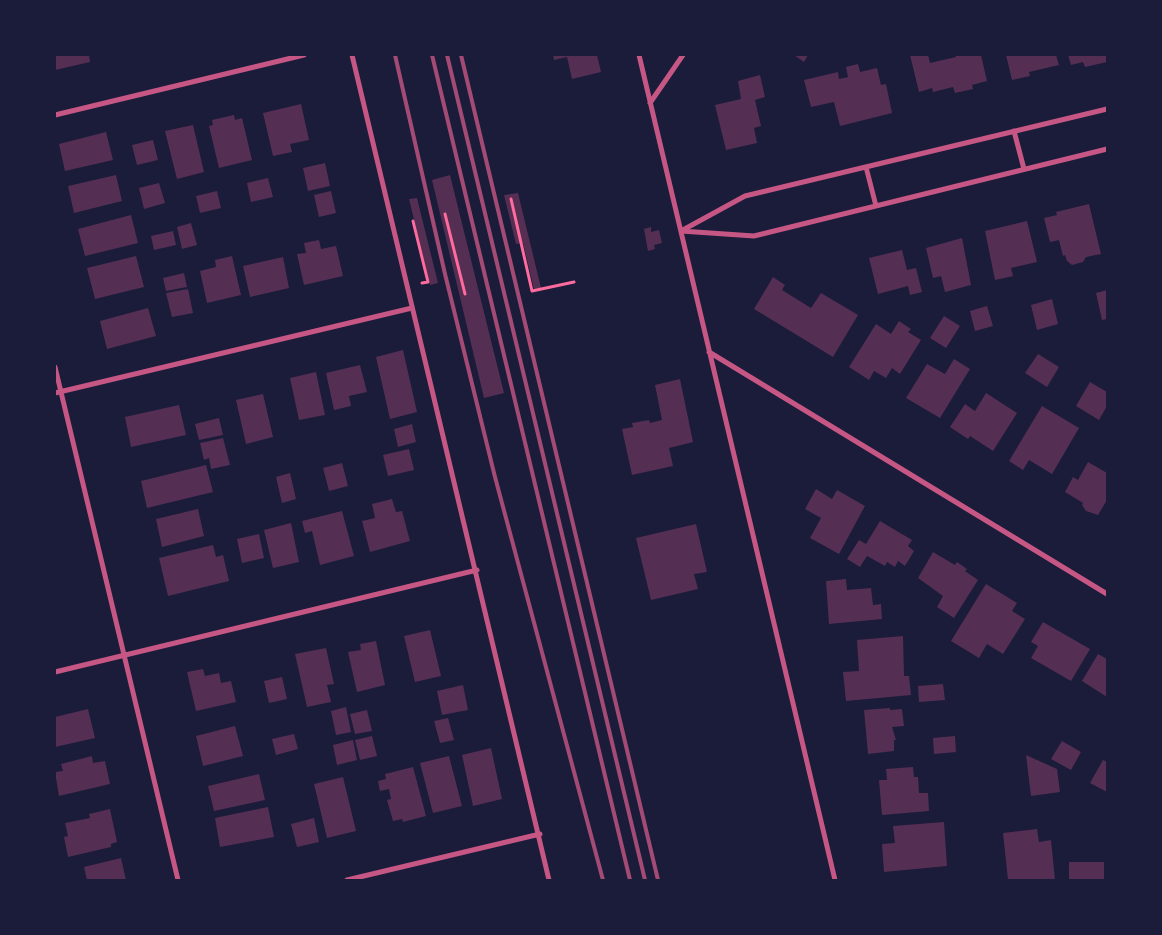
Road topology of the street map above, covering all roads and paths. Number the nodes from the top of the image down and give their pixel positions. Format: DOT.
graph roads {
  1 [pos="304,55"];
  2 [pos="352,55"];
  3 [pos="639,55"];
  4 [pos="683,55"];
  5 [pos="650,103"];
  6 [pos="1107,108"];
  7 [pos="55,115"];
  8 [pos="1014,131"];
  9 [pos="1107,149"];
  10 [pos="866,167"];
  11 [pos="1024,170"];
  12 [pos="511,199"];
  13 [pos="876,206"];
  14 [pos="445,214"];
  15 [pos="413,221"];
  16 [pos="681,231"];
  17 [pos="428,282"];
  18 [pos="574,282"];
  19 [pos="465,294"];
  20 [pos="412,308"];
  21 [pos="710,352"];
  22 [pos="55,367"];
  23 [pos="58,392"];
  24 [pos="477,570"];
  25 [pos="1107,594"];
  26 [pos="124,655"];
  27 [pos="55,672"];
  28 [pos="540,834"];
  29 [pos="178,880"];
  30 [pos="347,880"];
  31 [pos="549,880"];
  32 [pos="835,880"];
  1 -- 7 [label="street"];
  2 -- 20 [label="street"];
  3 -- 5 [label="street"];
  4 -- 5 [label="street"];
  5 -- 16 [label="street"];
  6 -- 8 [label="street"];
  8 -- 10 [label="street"];
  8 -- 11 [label="street"];
  9 -- 11 [label="street"];
  10 -- 13 [label="street"];
  10 -- 16 [label="street"];
  11 -- 13 [label="street"];
  12 -- 18 [label="path"];
  13 -- 16 [label="street"];
  14 -- 19 [label="path"];
  15 -- 17 [label="path"];
  16 -- 21 [label="street"];
  20 -- 23 [label="street"];
  20 -- 24 [label="street"];
  21 -- 25 [label="street"];
  21 -- 32 [label="street"];
  22 -- 23 [label="street"];
  23 -- 26 [label="street"];
  24 -- 26 [label="street"];
  24 -- 28 [label="street"];
  26 -- 27 [label="street"];
  26 -- 29 [label="street"];
  28 -- 30 [label="street"];
  28 -- 31 [label="street"];
}
